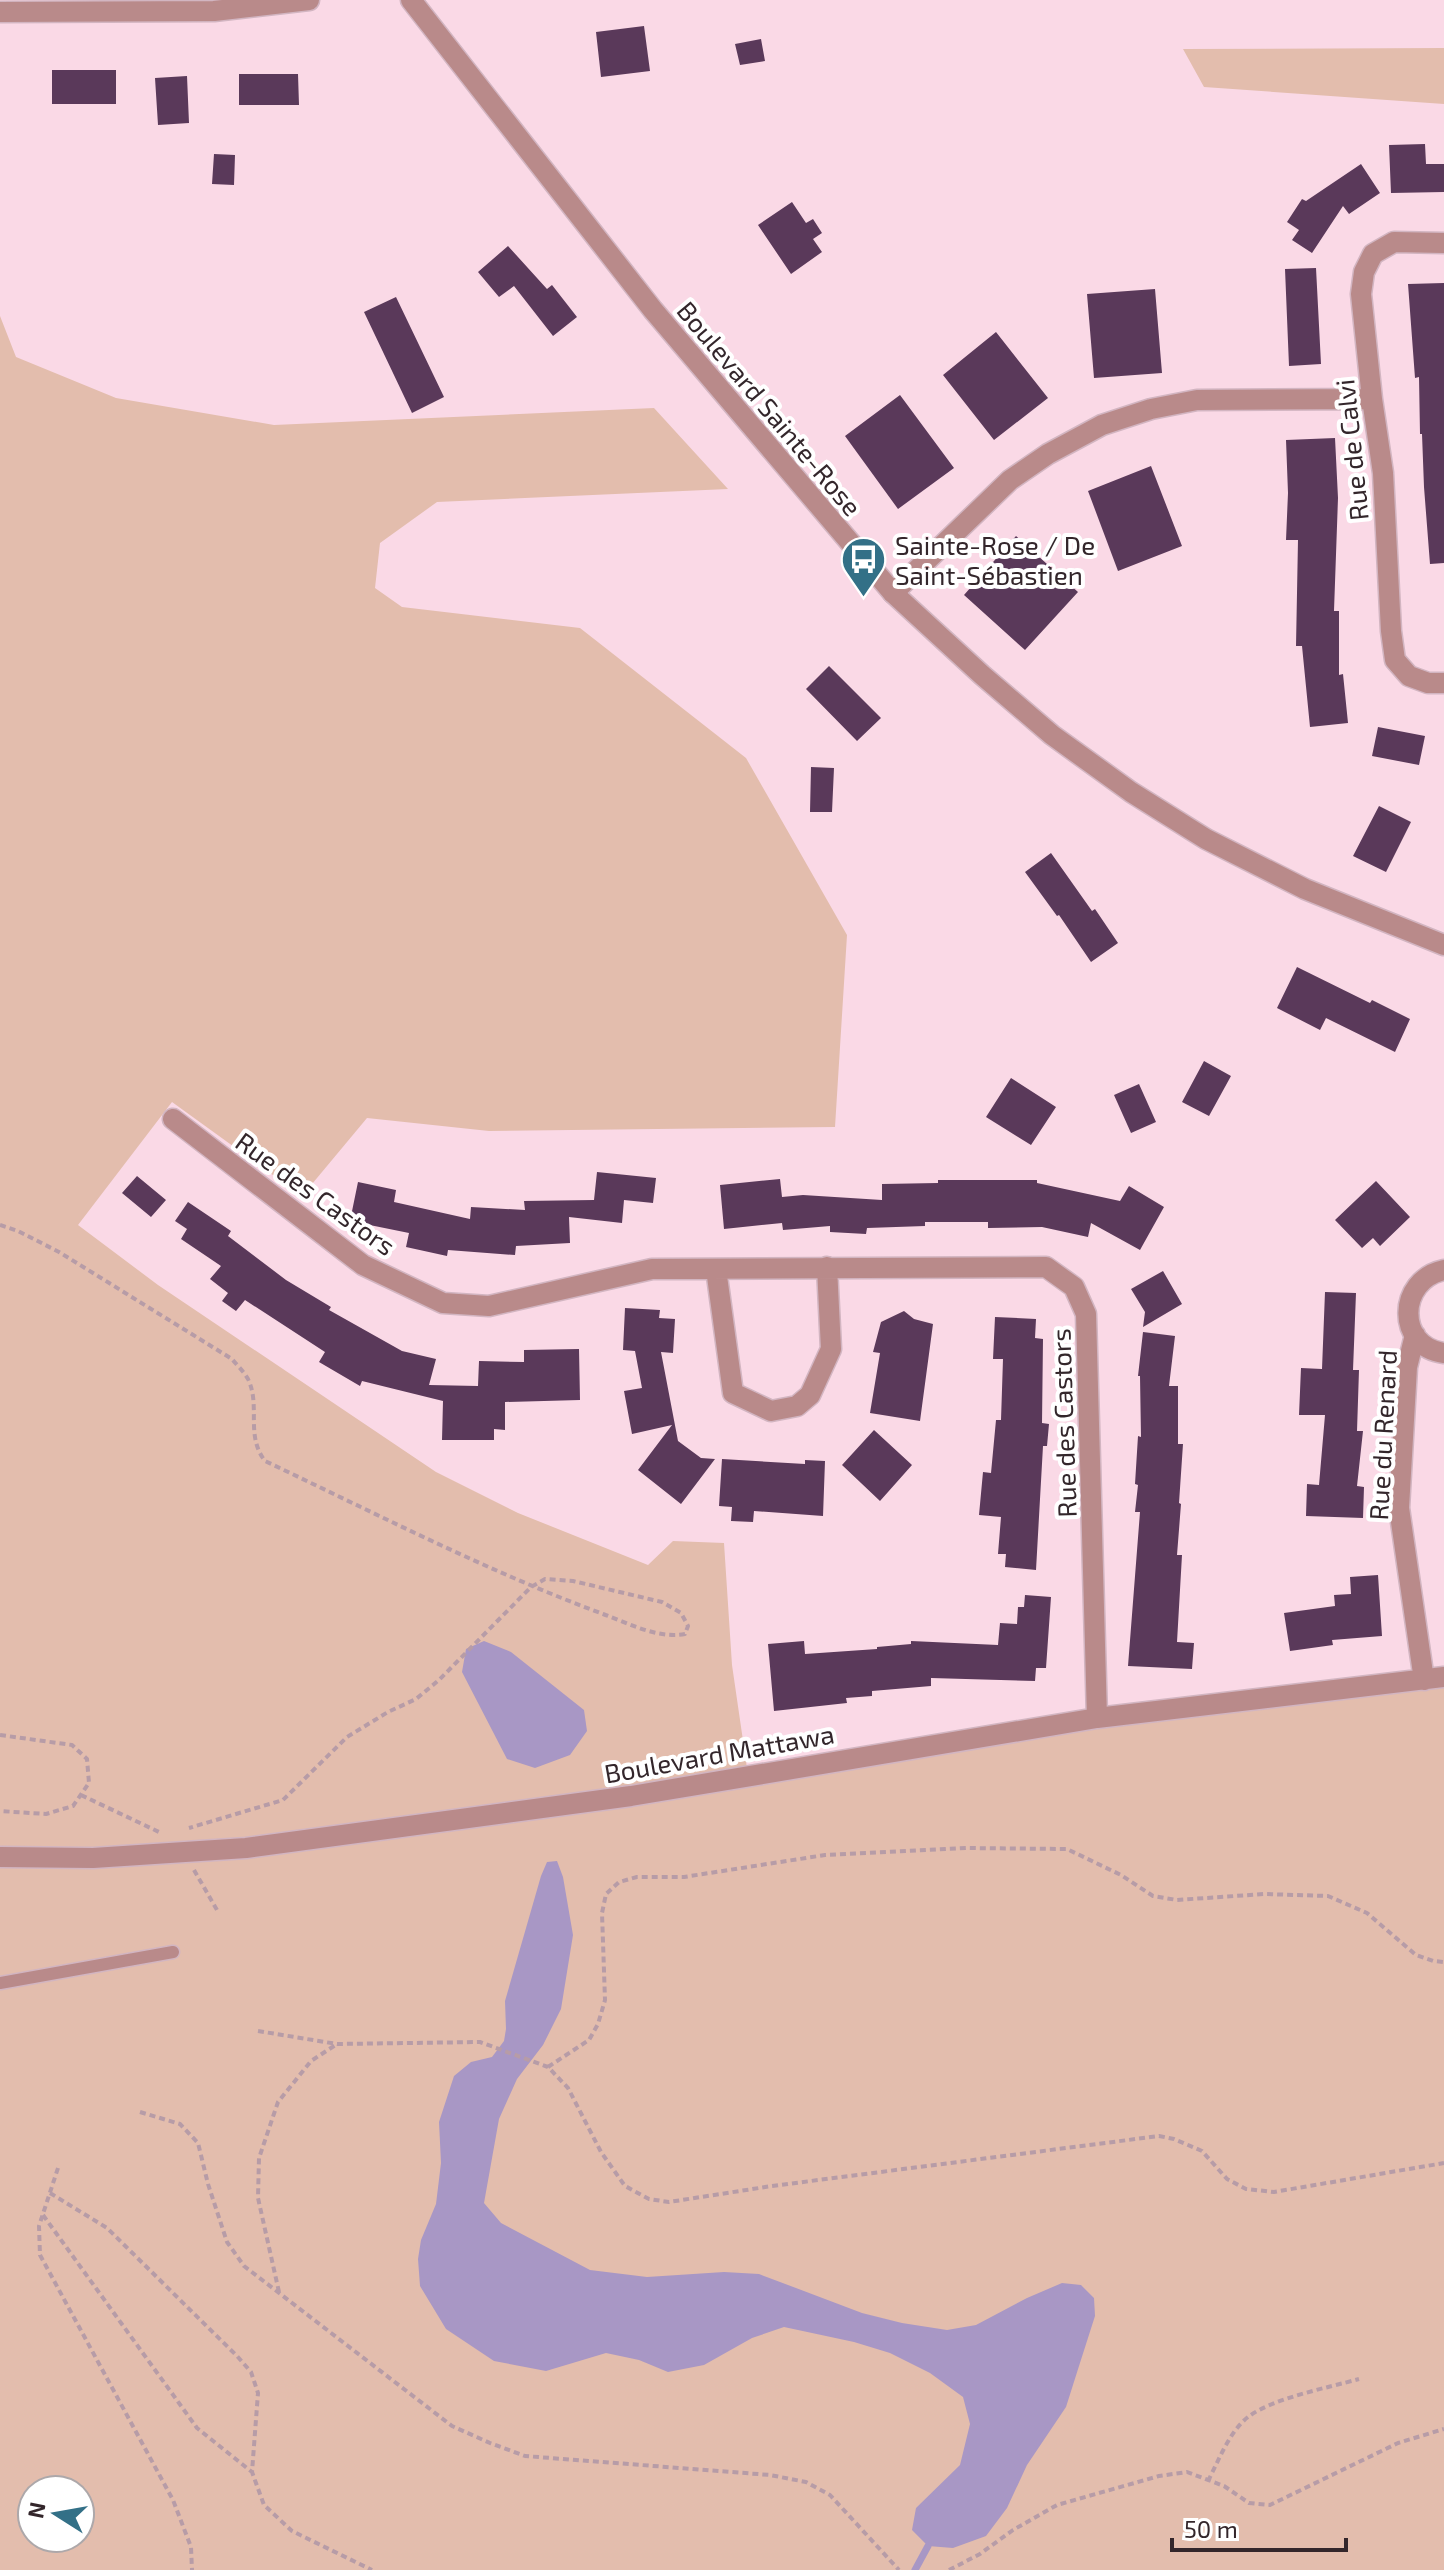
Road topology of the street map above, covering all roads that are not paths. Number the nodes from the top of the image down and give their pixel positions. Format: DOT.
graph roads {
  1 [pos="309,0"];
  2 [pos="411,0"];
  3 [pos="0,12"];
  4 [pos="1444,243"];
  5 [pos="1372,399"];
  6 [pos="893,593"];
  7 [pos="1444,683"];
  8 [pos="1444,945"];
  9 [pos="173,1119"];
  10 [pos="827,1267"];
  11 [pos="716,1269"];
  12 [pos="1444,1270"];
  13 [pos="1415,1335"];
  14 [pos="1444,1353"];
  15 [pos="1434,1679"];
  16 [pos="1097,1718"];
  17 [pos="0,1857"];
  18 [pos="173,1952"];
  19 [pos="0,1983"];
  1 -- 3 [label="street"];
  2 -- 6 [label="street, Boulevard Sainte-Rose"];
  4 -- 5 [label="street, Rue de Calvi"];
  5 -- 6 [label="street"];
  5 -- 7 [label="street, Rue de Calvi"];
  6 -- 8 [label="street, Boulevard Sainte-Rose"];
  9 -- 11 [label="street, Rue des Castors"];
  10 -- 11 [label="street, Rue des Castors"];
  10 -- 11 [label="street"];
  10 -- 16 [label="street, Rue des Castors"];
  12 -- 13 [label="street, Rue du Renard"];
  13 -- 14 [label="street, Rue du Renard"];
  13 -- 15 [label="street, Rue du Renard"];
  15 -- 16 [label="street, Boulevard Mattawa"];
  16 -- 17 [label="street, Boulevard Mattawa"];
  18 -- 19 [label="lane"];
}
